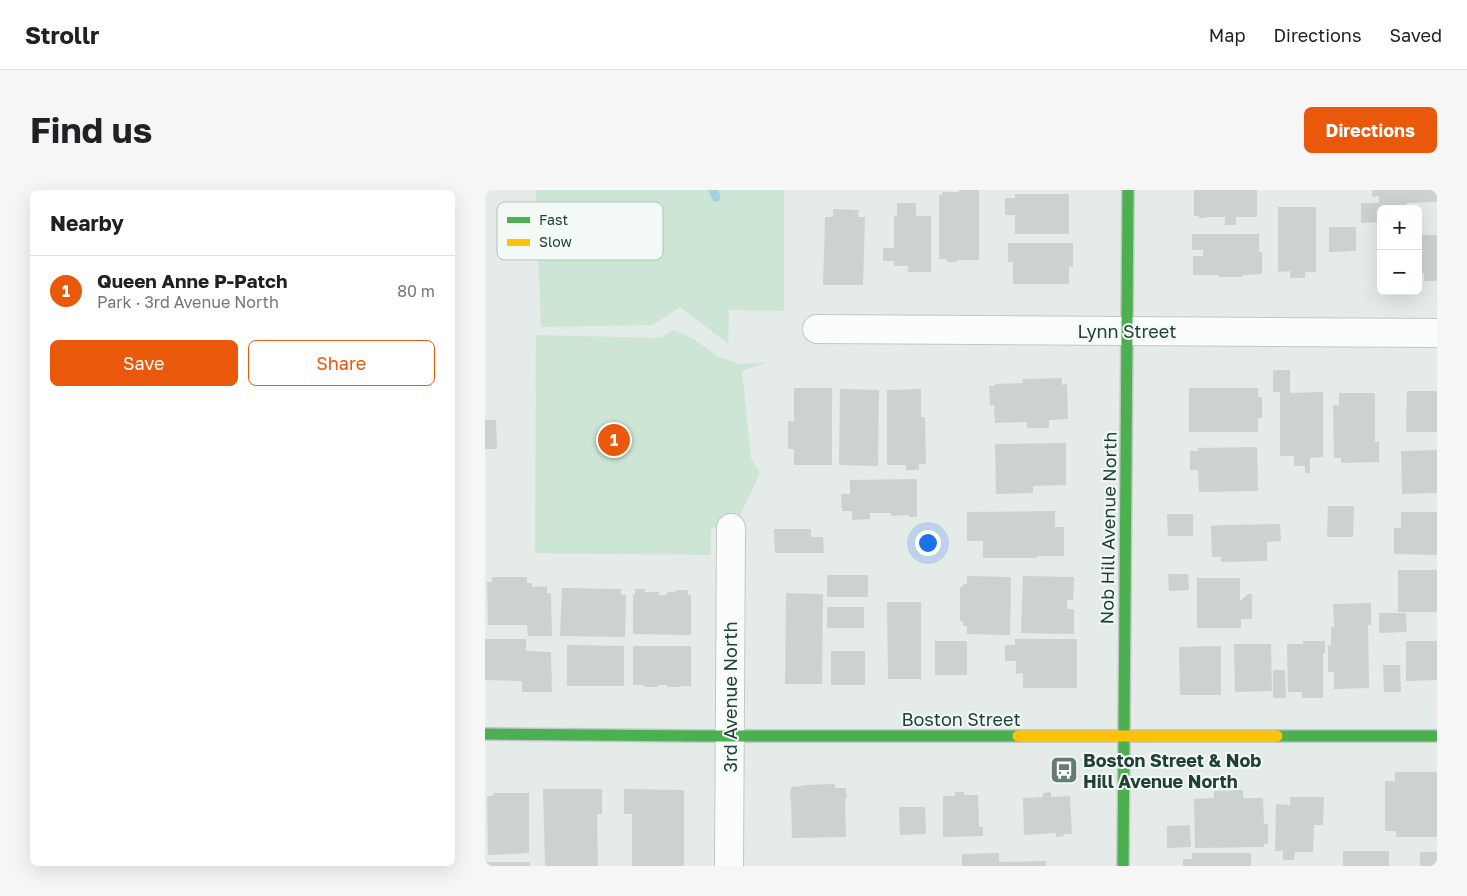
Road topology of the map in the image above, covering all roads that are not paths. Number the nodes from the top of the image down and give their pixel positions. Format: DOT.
graph roads {
  1 [pos="1128,190"];
  2 [pos="817,328"];
  3 [pos="1128,331"];
  4 [pos="1437,333"];
  5 [pos="731,528"];
  6 [pos="485,734"];
  7 [pos="729,736"];
  8 [pos="1437,736"];
  9 [pos="1123,737"];
  10 [pos="729,866"];
  11 [pos="1123,866"];
  1 -- 3 [label="street, Nob Hill Avenue North"];
  2 -- 3 [label="street, Lynn Street"];
  3 -- 4 [label="street, Lynn Street"];
  3 -- 9 [label="street, Nob Hill Avenue North"];
  5 -- 7 [label="street, 3rd Avenue North"];
  6 -- 7 [label="street, Boston Street"];
  7 -- 9 [label="street, Boston Street"];
  7 -- 10 [label="street, 3rd Avenue North"];
  8 -- 9 [label="street, Boston Street"];
  9 -- 11 [label="street, Nob Hill Avenue North"];
}
